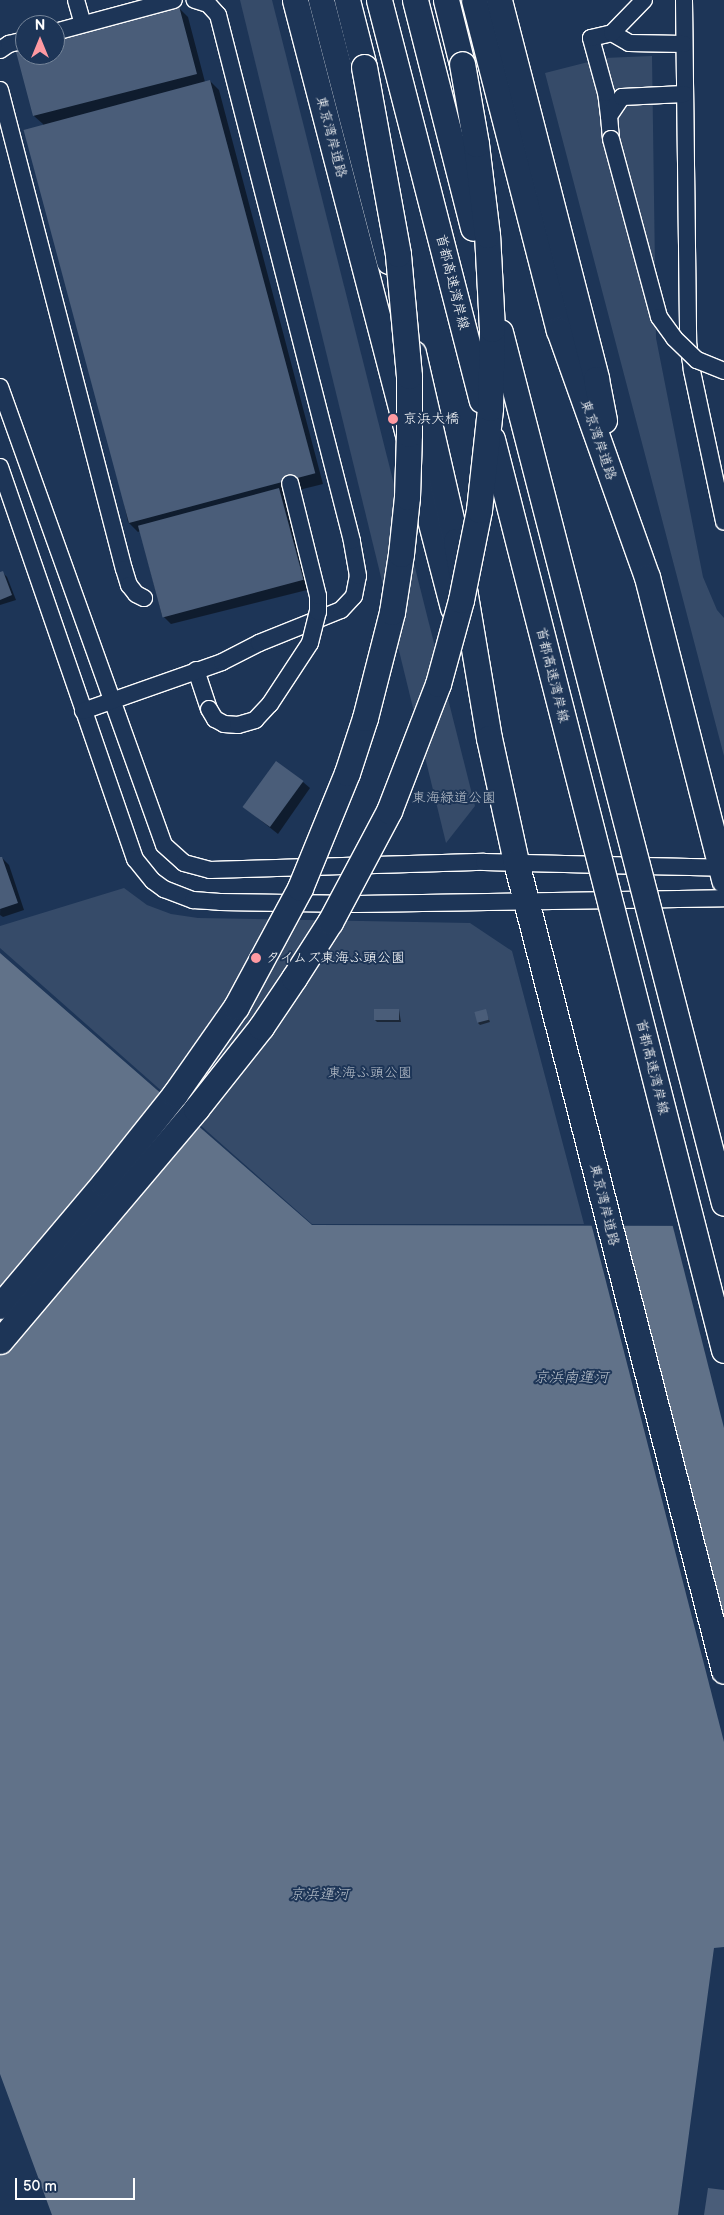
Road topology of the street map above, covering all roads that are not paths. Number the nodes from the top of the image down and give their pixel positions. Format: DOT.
graph roads {
  1 [pos="76,0"];
  2 [pos="174,0"];
  3 [pos="195,0"];
  4 [pos="295,0"];
  5 [pos="321,0"];
  6 [pos="347,0"];
  7 [pos="379,0"];
  8 [pos="415,0"];
  9 [pos="446,0"];
  10 [pos="474,0"];
  11 [pos="500,0"];
  12 [pos="644,0"];
  13 [pos="684,0"];
  14 [pos="83,24"];
  15 [pos="65,29"];
  16 [pos="612,33"];
  17 [pos="15,42"];
  18 [pos="684,44"];
  19 [pos="0,50"];
  20 [pos="0,90"];
  21 [pos="684,94"];
  22 [pos="608,116"];
  23 [pos="6,140"];
  24 [pos="724,372"];
  25 [pos="0,387"];
  26 [pos="0,467"];
  27 [pos="290,483"];
  28 [pos="620,502"];
  29 [pos="724,522"];
  30 [pos="144,598"];
  31 [pos="196,670"];
  32 [pos="111,702"];
  33 [pos="82,711"];
  34 [pos="489,738"];
  35 [pos="516,862"];
  36 [pos="723,872"];
  37 [pos="724,898"];
  38 [pos="526,902"];
  39 [pos="724,1202"];
  40 [pos="0,1306"];
  41 [pos="0,1341"];
  42 [pos="724,1350"];
  43 [pos="724,1671"];
  1 -- 14 [label="street"];
  2 -- 14 [label="street"];
  3 -- 31 [label="street"];
  4 -- 34 [label="highway, 東京湾岸道路"];
  5 -- 34 [label="highway, 東京湾岸道路"];
  6 -- 40 [label="highway, bridge"];
  7 -- 42 [label="highway, 首都高速湾岸線, bridge"];
  8 -- 39 [label="highway, bridge"];
  9 -- 41 [label="highway, bridge"];
  10 -- 28 [label="highway, 東京湾岸道路"];
  11 -- 28 [label="highway"];
  12 -- 16 [label="street"];
  13 -- 18 [label="street"];
  14 -- 15 [label="street"];
  16 -- 18 [label="street"];
  16 -- 22 [label="street"];
  17 -- 19 [label="street"];
  18 -- 21 [label="street"];
  20 -- 23 [label="street"];
  21 -- 22 [label="street"];
  21 -- 29 [label="street"];
  22 -- 24 [label="street, bridge"];
  23 -- 30 [label="street"];
  25 -- 32 [label="street"];
  26 -- 33 [label="street"];
  27 -- 31 [label="street, bridge"];
  28 -- 36 [label="highway, 東京湾岸道路"];
  31 -- 32 [label="street"];
  32 -- 33 [label="street"];
  32 -- 35 [label="street"];
  33 -- 38 [label="street"];
  34 -- 35 [label="highway, 東京湾岸道路"];
  35 -- 36 [label="street"];
  35 -- 38 [label="highway, 東京湾岸道路"];
  37 -- 38 [label="street"];
  38 -- 43 [label="highway, 東京湾岸道路"];
}
